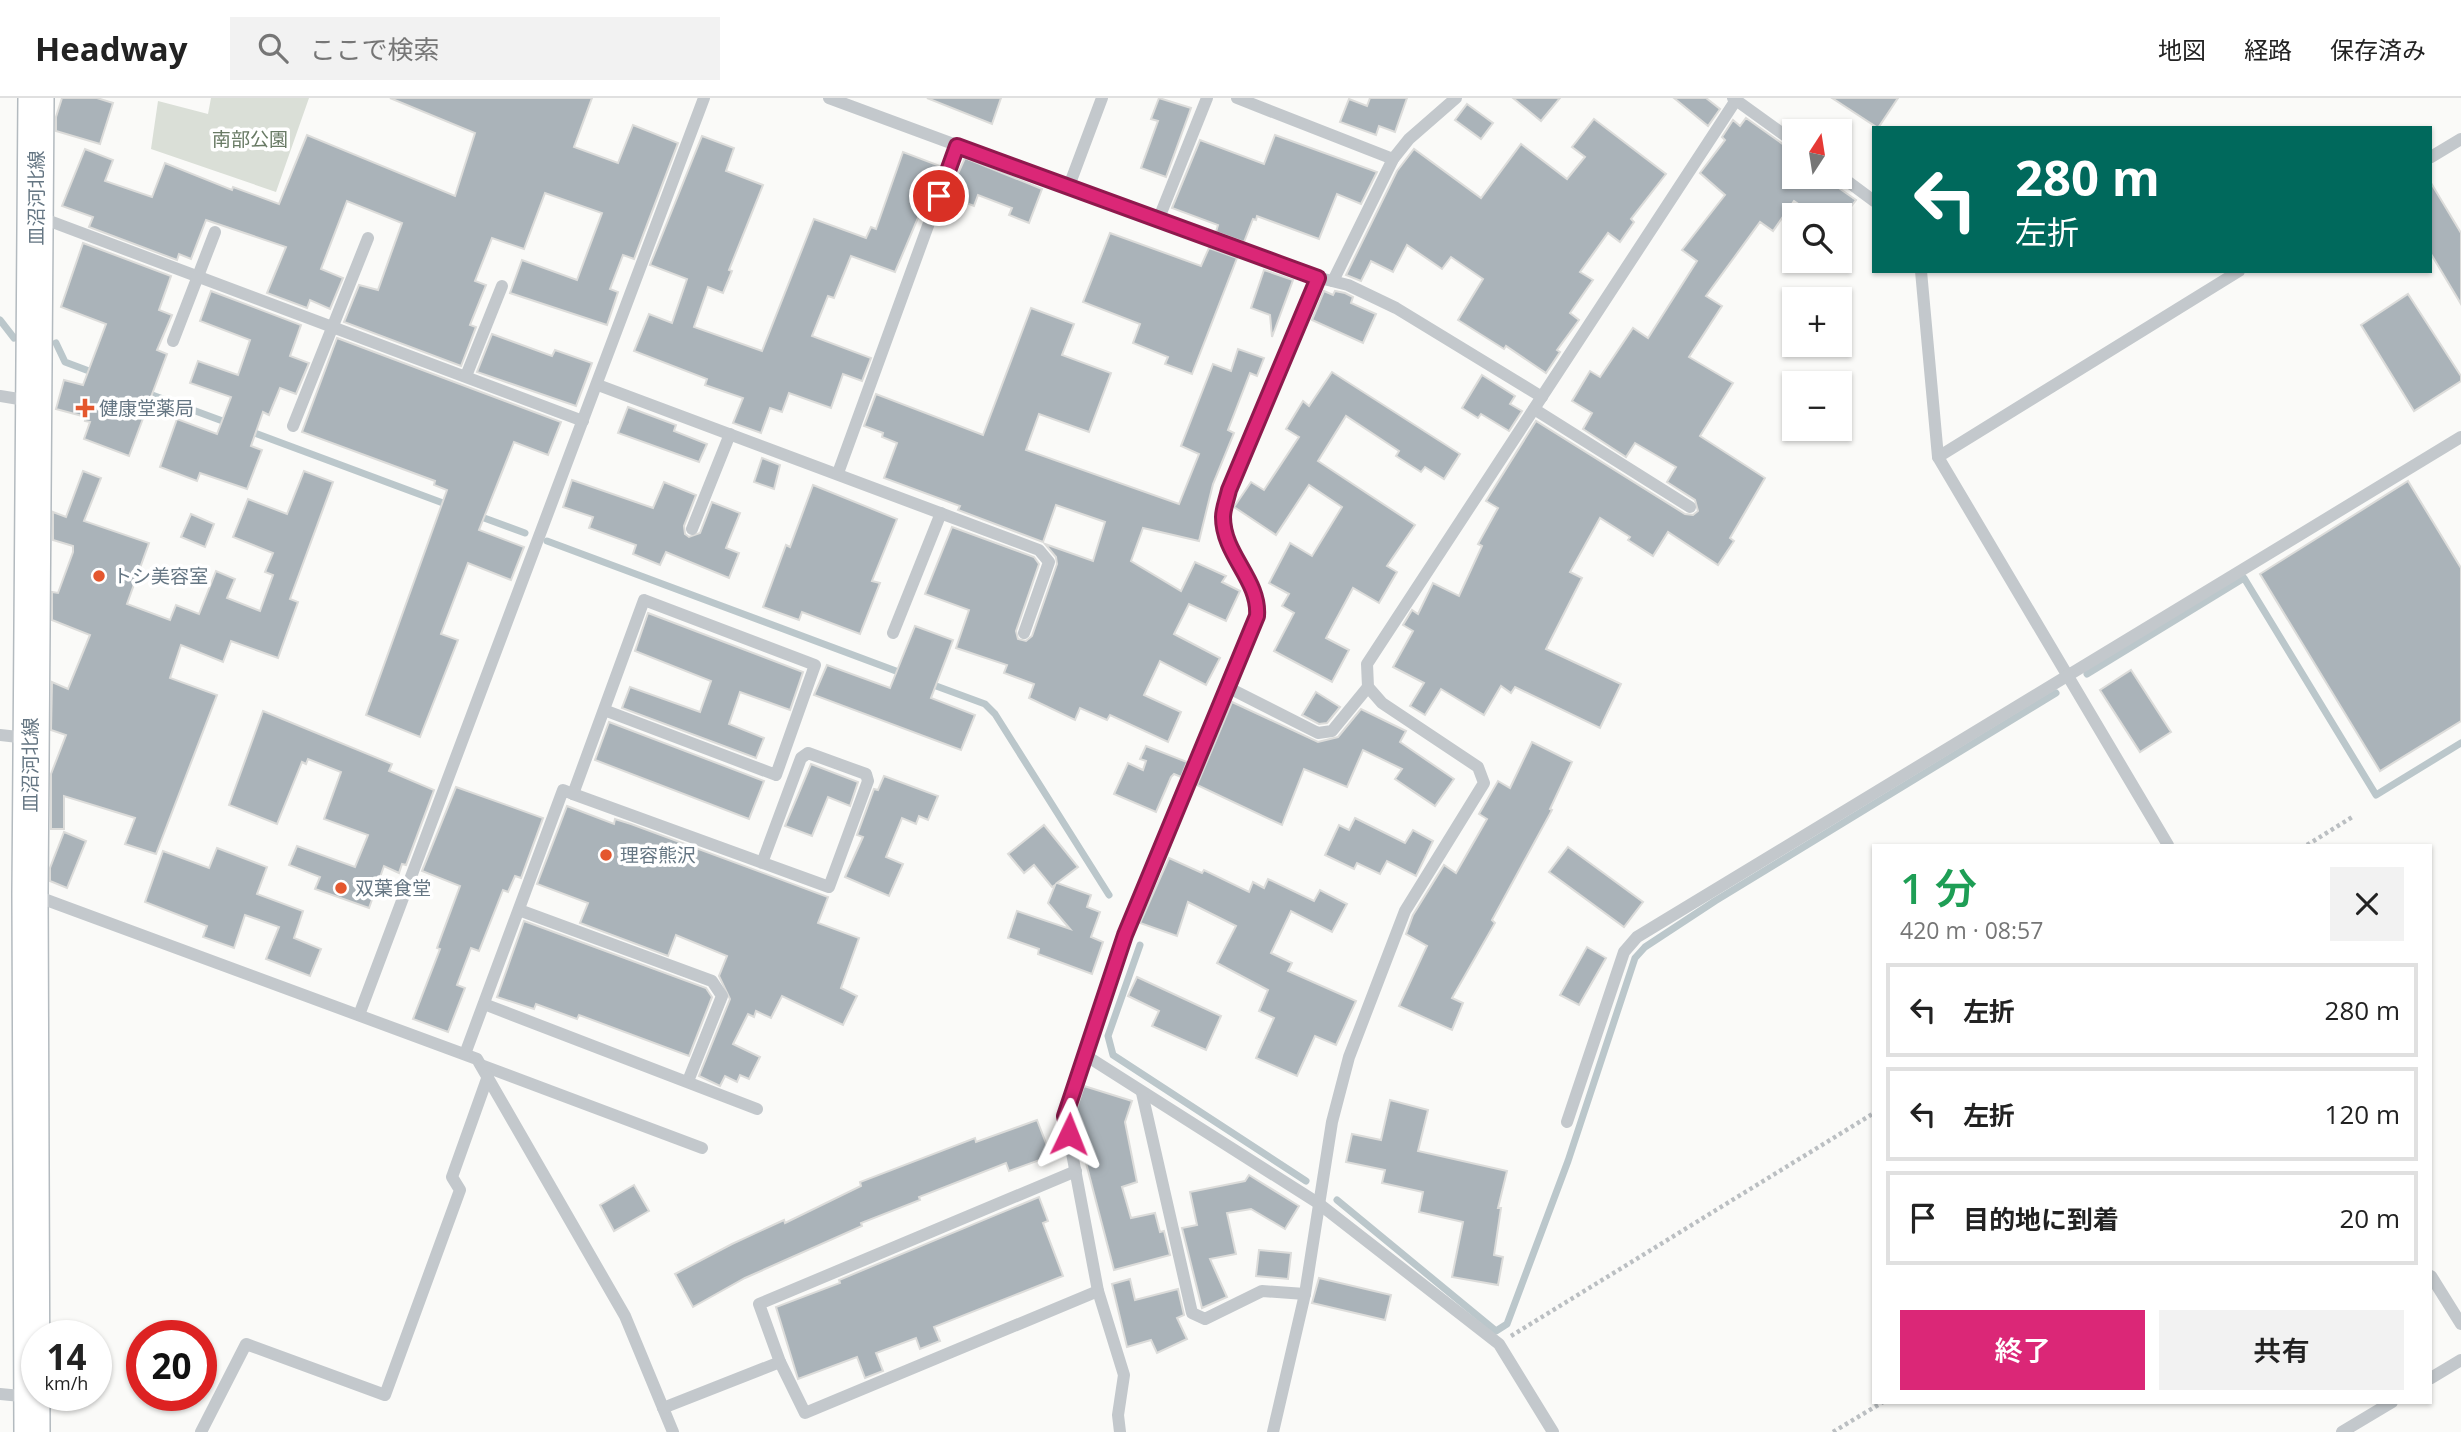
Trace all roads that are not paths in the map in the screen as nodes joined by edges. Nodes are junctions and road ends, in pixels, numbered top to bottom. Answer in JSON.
{"nodes":[{"id":1,"x":36,"y":98,"type":"edge"},
{"id":2,"x":704,"y":98,"type":"edge"},
{"id":3,"x":829,"y":98,"type":"edge"},
{"id":4,"x":1102,"y":98,"type":"edge"},
{"id":5,"x":1207,"y":98,"type":"edge"},
{"id":6,"x":1237,"y":98,"type":"edge"},
{"id":7,"x":1456,"y":98,"type":"edge"},
{"id":8,"x":1734,"y":99,"type":"edge"},
{"id":9,"x":1782,"y":133,"type":"edge"},
{"id":10,"x":2461,"y":139,"type":"edge"},
{"id":11,"x":957,"y":146,"type":"junction"},
{"id":12,"x":2432,"y":156,"type":"edge"},
{"id":13,"x":1393,"y":159,"type":"junction"},
{"id":14,"x":1852,"y":185,"type":"edge"},
{"id":15,"x":1069,"y":186,"type":"junction"},
{"id":16,"x":1872,"y":200,"type":"edge"},
{"id":17,"x":36,"y":215,"type":"junction"},
{"id":18,"x":1159,"y":218,"type":"junction"},
{"id":19,"x":215,"y":232,"type":"dead end"},
{"id":20,"x":368,"y":238,"type":"dead end"},
{"id":21,"x":1921,"y":273,"type":"edge"},
{"id":22,"x":2236,"y":273,"type":"edge"},
{"id":23,"x":198,"y":276,"type":"junction"},
{"id":24,"x":1318,"y":278,"type":"junction"},
{"id":25,"x":1333,"y":281,"type":"junction"},
{"id":26,"x":502,"y":286,"type":"dead end"},
{"id":27,"x":332,"y":326,"type":"junction"},
{"id":28,"x":173,"y":341,"type":"dead end"},
{"id":29,"x":466,"y":376,"type":"junction"},
{"id":30,"x":598,"y":385,"type":"junction"},
{"id":31,"x":0,"y":396,"type":"edge"},
{"id":32,"x":1542,"y":397,"type":"junction"},
{"id":33,"x":34,"y":401,"type":"junction"},
{"id":34,"x":1534,"y":409,"type":"junction"},
{"id":35,"x":583,"y":421,"type":"junction"},
{"id":36,"x":293,"y":426,"type":"dead end"},
{"id":37,"x":730,"y":434,"type":"junction"},
{"id":38,"x":2461,"y":437,"type":"edge"},
{"id":39,"x":1938,"y":457,"type":"junction"},
{"id":40,"x":838,"y":473,"type":"junction"},
{"id":41,"x":1690,"y":507,"type":"dead end"},
{"id":42,"x":941,"y":513,"type":"junction"},
{"id":43,"x":692,"y":529,"type":"dead end"},
{"id":44,"x":893,"y":633,"type":"dead end"},
{"id":45,"x":1024,"y":633,"type":"dead end"},
{"id":46,"x":2066,"y":675,"type":"junction"},
{"id":47,"x":1227,"y":687,"type":"junction"},
{"id":48,"x":1368,"y":687,"type":"junction"},
{"id":49,"x":604,"y":710,"type":"junction"},
{"id":50,"x":15,"y":737,"type":"edge"},
{"id":51,"x":784,"y":752,"type":"junction"},
{"id":52,"x":800,"y":758,"type":"junction"},
{"id":53,"x":573,"y":794,"type":"junction"},
{"id":54,"x":2167,"y":844,"type":"edge"},
{"id":55,"x":762,"y":863,"type":"junction"},
{"id":56,"x":30,"y":894,"type":"junction"},
{"id":57,"x":519,"y":910,"type":"junction"},
{"id":58,"x":484,"y":1003,"type":"junction"},
{"id":59,"x":359,"y":1015,"type":"junction"},
{"id":60,"x":466,"y":1054,"type":"junction"},
{"id":61,"x":1085,"y":1055,"type":"junction"},
{"id":62,"x":484,"y":1071,"type":"junction"},
{"id":63,"x":688,"y":1082,"type":"junction"},
{"id":64,"x":1142,"y":1093,"type":"junction"},
{"id":65,"x":757,"y":1109,"type":"dead end"},
{"id":66,"x":1567,"y":1122,"type":"dead end"},
{"id":67,"x":702,"y":1148,"type":"dead end"},
{"id":68,"x":1076,"y":1171,"type":"junction"},
{"id":69,"x":1318,"y":1203,"type":"junction"},
{"id":70,"x":2432,"y":1278,"type":"edge"},
{"id":71,"x":1098,"y":1291,"type":"junction"},
{"id":72,"x":1305,"y":1294,"type":"junction"},
{"id":73,"x":2461,"y":1324,"type":"edge"},
{"id":74,"x":2461,"y":1360,"type":"edge"},
{"id":75,"x":780,"y":1362,"type":"junction"},
{"id":76,"x":2432,"y":1377,"type":"edge"},
{"id":77,"x":16,"y":1396,"type":"edge"},
{"id":78,"x":2389,"y":1404,"type":"edge"},
{"id":79,"x":663,"y":1408,"type":"junction"},
{"id":80,"x":32,"y":1432,"type":"edge"},
{"id":81,"x":201,"y":1432,"type":"edge"},
{"id":82,"x":673,"y":1432,"type":"edge"},
{"id":83,"x":1120,"y":1432,"type":"edge"},
{"id":84,"x":1273,"y":1432,"type":"edge"},
{"id":85,"x":1553,"y":1432,"type":"edge"},
{"id":86,"x":2342,"y":1432,"type":"edge"}],
"edges":[{"from":1,"to":17,"type":"main road","name":"皿沼河北線"},
{"from":2,"to":30,"type":"lane"},
{"from":3,"to":11,"type":"lane"},
{"from":4,"to":15,"type":"lane"},
{"from":5,"to":18,"type":"lane"},
{"from":6,"to":13,"type":"lane"},
{"from":7,"to":13,"type":"lane"},
{"from":8,"to":9,"type":"lane"},
{"from":8,"to":32,"type":"lane"},
{"from":10,"to":12,"type":"lane"},
{"from":11,"to":15,"type":"lane"},
{"from":11,"to":40,"type":"lane"},
{"from":13,"to":25,"type":"lane"},
{"from":14,"to":16,"type":"lane"},
{"from":15,"to":18,"type":"lane"},
{"from":17,"to":23,"type":"lane"},
{"from":17,"to":33,"type":"main road","name":"皿沼河北線"},
{"from":18,"to":24,"type":"lane"},
{"from":19,"to":23,"type":"lane"},
{"from":20,"to":27,"type":"lane"},
{"from":21,"to":39,"type":"lane"},
{"from":22,"to":39,"type":"lane"},
{"from":23,"to":27,"type":"lane"},
{"from":23,"to":28,"type":"lane"},
{"from":24,"to":25,"type":"lane"},
{"from":24,"to":47,"type":"lane"},
{"from":25,"to":32,"type":"lane"},
{"from":26,"to":29,"type":"lane"},
{"from":27,"to":29,"type":"lane"},
{"from":27,"to":36,"type":"lane"},
{"from":29,"to":35,"type":"lane"},
{"from":30,"to":35,"type":"lane"},
{"from":30,"to":37,"type":"lane"},
{"from":31,"to":33,"type":"lane"},
{"from":32,"to":34,"type":"lane"},
{"from":33,"to":50,"type":"main road","name":"皿沼河北線"},
{"from":34,"to":41,"type":"lane"},
{"from":34,"to":48,"type":"lane"},
{"from":35,"to":59,"type":"lane"},
{"from":37,"to":40,"type":"lane"},
{"from":37,"to":43,"type":"lane"},
{"from":38,"to":46,"type":"lane"},
{"from":39,"to":46,"type":"lane"},
{"from":40,"to":42,"type":"lane"},
{"from":42,"to":44,"type":"lane"},
{"from":42,"to":45,"type":"lane"},
{"from":46,"to":54,"type":"lane"},
{"from":46,"to":66,"type":"lane"},
{"from":47,"to":48,"type":"lane"},
{"from":47,"to":61,"type":"lane"},
{"from":48,"to":69,"type":"lane"},
{"from":49,"to":51,"type":"lane"},
{"from":49,"to":51,"type":"lane"},
{"from":49,"to":53,"type":"lane"},
{"from":50,"to":56,"type":"main road","name":"皿沼河北線"},
{"from":51,"to":52,"type":"lane"},
{"from":52,"to":55,"type":"lane"},
{"from":52,"to":55,"type":"lane"},
{"from":53,"to":55,"type":"lane"},
{"from":53,"to":57,"type":"lane"},
{"from":56,"to":59,"type":"lane"},
{"from":56,"to":77,"type":"main road","name":"皿沼河北線"},
{"from":57,"to":58,"type":"lane"},
{"from":57,"to":63,"type":"lane"},
{"from":58,"to":60,"type":"lane"},
{"from":58,"to":63,"type":"lane"},
{"from":59,"to":60,"type":"lane"},
{"from":60,"to":62,"type":"lane"},
{"from":61,"to":64,"type":"lane"},
{"from":61,"to":68,"type":"lane"},
{"from":62,"to":67,"type":"lane"},
{"from":62,"to":79,"type":"lane"},
{"from":62,"to":81,"type":"lane"},
{"from":63,"to":65,"type":"lane"},
{"from":64,"to":69,"type":"lane"},
{"from":64,"to":72,"type":"lane"},
{"from":68,"to":71,"type":"lane"},
{"from":68,"to":75,"type":"lane"},
{"from":69,"to":72,"type":"lane"},
{"from":69,"to":85,"type":"lane"},
{"from":70,"to":73,"type":"lane"},
{"from":71,"to":75,"type":"lane"},
{"from":71,"to":83,"type":"lane"},
{"from":72,"to":84,"type":"lane"},
{"from":74,"to":76,"type":"lane"},
{"from":75,"to":79,"type":"lane"},
{"from":77,"to":80,"type":"main road","name":"皿沼河北線"},
{"from":78,"to":86,"type":"lane"},
{"from":79,"to":82,"type":"lane"}]}
